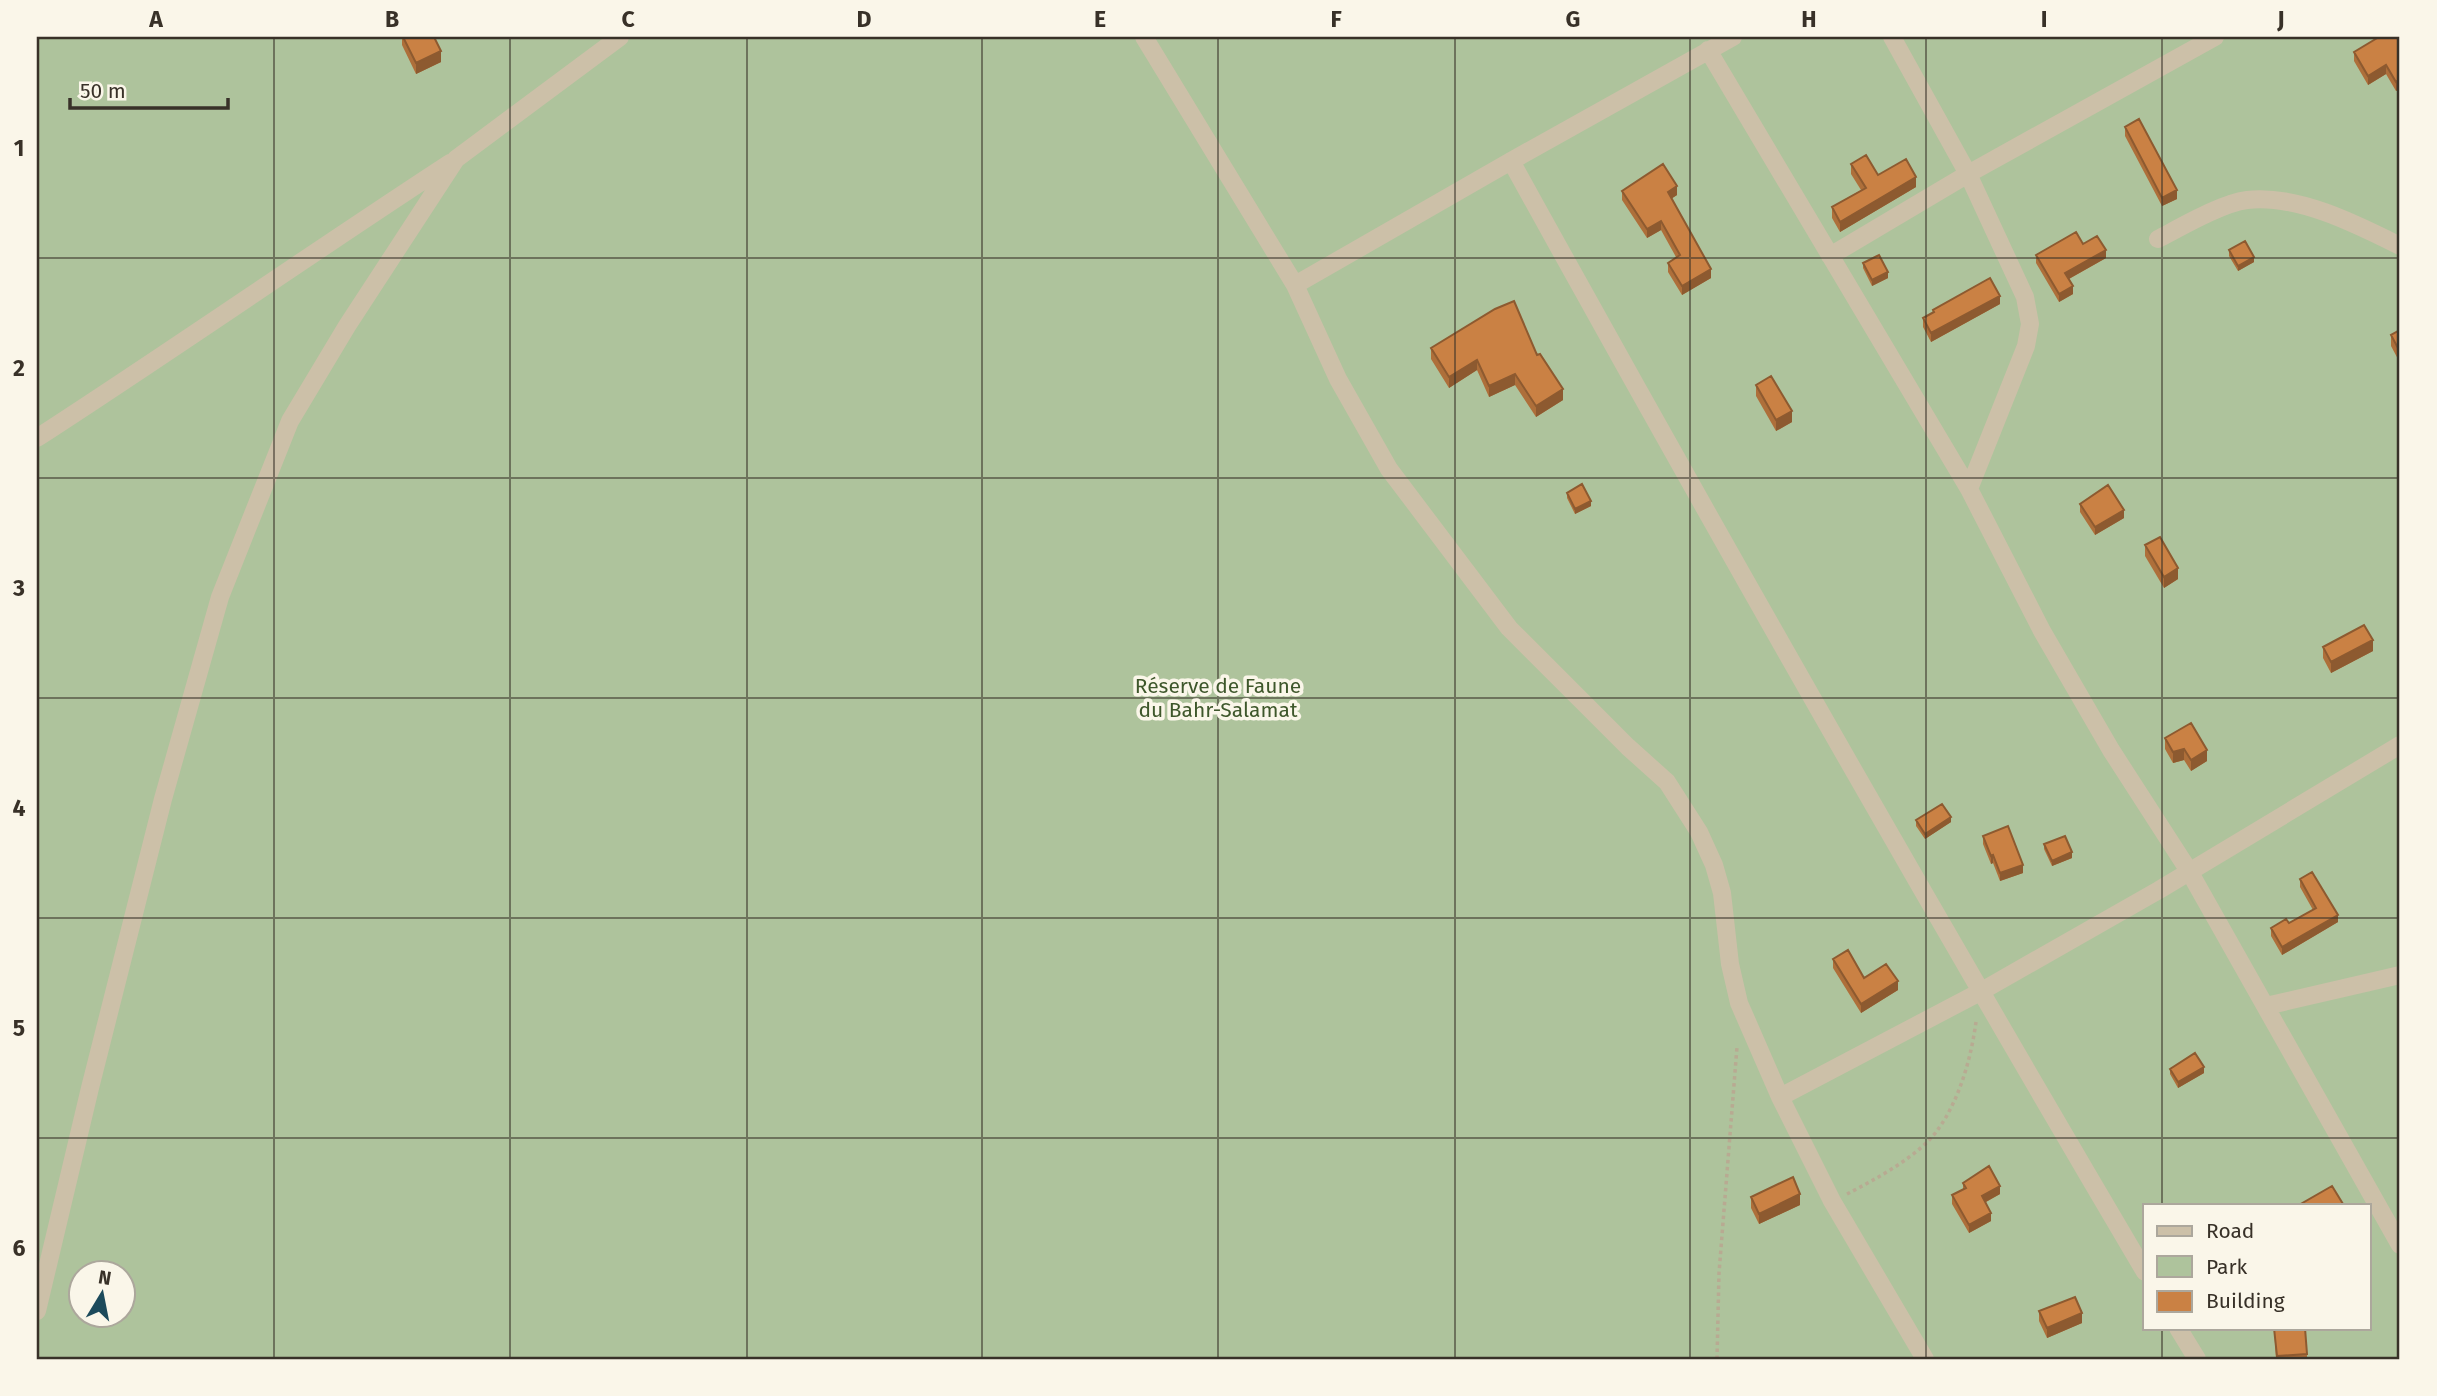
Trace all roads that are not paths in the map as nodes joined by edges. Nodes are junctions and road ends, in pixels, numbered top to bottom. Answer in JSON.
{"nodes":[{"id":1,"x":620,"y":37,"type":"edge"},
{"id":2,"x":1144,"y":37,"type":"edge"},
{"id":3,"x":1733,"y":37,"type":"edge"},
{"id":4,"x":1892,"y":37,"type":"edge"},
{"id":5,"x":2177,"y":37,"type":"edge"},
{"id":6,"x":2215,"y":37,"type":"edge"},
{"id":7,"x":1708,"y":50,"type":"junction"},
{"id":8,"x":2186,"y":53,"type":"junction"},
{"id":9,"x":456,"y":159,"type":"junction"},
{"id":10,"x":1511,"y":161,"type":"junction"},
{"id":11,"x":1968,"y":174,"type":"junction"},
{"id":12,"x":2158,"y":239,"type":"dead end"},
{"id":13,"x":2400,"y":246,"type":"edge"},
{"id":14,"x":1830,"y":256,"type":"junction"},
{"id":15,"x":1295,"y":285,"type":"junction"},
{"id":16,"x":37,"y":438,"type":"edge"},
{"id":17,"x":1969,"y":489,"type":"junction"},
{"id":18,"x":2400,"y":745,"type":"edge"},
{"id":19,"x":2189,"y":871,"type":"junction"},
{"id":20,"x":2400,"y":975,"type":"edge"},
{"id":21,"x":1980,"y":992,"type":"junction"},
{"id":22,"x":2266,"y":1006,"type":"junction"},
{"id":23,"x":1780,"y":1097,"type":"junction"},
{"id":24,"x":2400,"y":1245,"type":"edge"},
{"id":25,"x":2143,"y":1269,"type":"edge"},
{"id":26,"x":37,"y":1311,"type":"edge"},
{"id":27,"x":2179,"y":1330,"type":"edge"},
{"id":28,"x":1925,"y":1359,"type":"edge"},
{"id":29,"x":2197,"y":1359,"type":"edge"}],
"edges":[{"from":1,"to":9,"type":"street"},
{"from":2,"to":15,"type":"street"},
{"from":3,"to":7,"type":"street"},
{"from":4,"to":11,"type":"street"},
{"from":5,"to":8,"type":"street"},
{"from":6,"to":8,"type":"street"},
{"from":7,"to":10,"type":"street"},
{"from":7,"to":14,"type":"street"},
{"from":8,"to":11,"type":"street"},
{"from":9,"to":16,"type":"street"},
{"from":9,"to":26,"type":"street"},
{"from":10,"to":15,"type":"street"},
{"from":10,"to":21,"type":"street"},
{"from":11,"to":14,"type":"street"},
{"from":11,"to":17,"type":"street"},
{"from":12,"to":13,"type":"street"},
{"from":14,"to":17,"type":"street"},
{"from":15,"to":23,"type":"street"},
{"from":17,"to":19,"type":"street"},
{"from":18,"to":19,"type":"street"},
{"from":19,"to":21,"type":"street"},
{"from":19,"to":22,"type":"street"},
{"from":20,"to":22,"type":"street"},
{"from":21,"to":23,"type":"street"},
{"from":21,"to":25,"type":"street"},
{"from":22,"to":24,"type":"street"},
{"from":23,"to":28,"type":"street"},
{"from":27,"to":29,"type":"street"}]}
